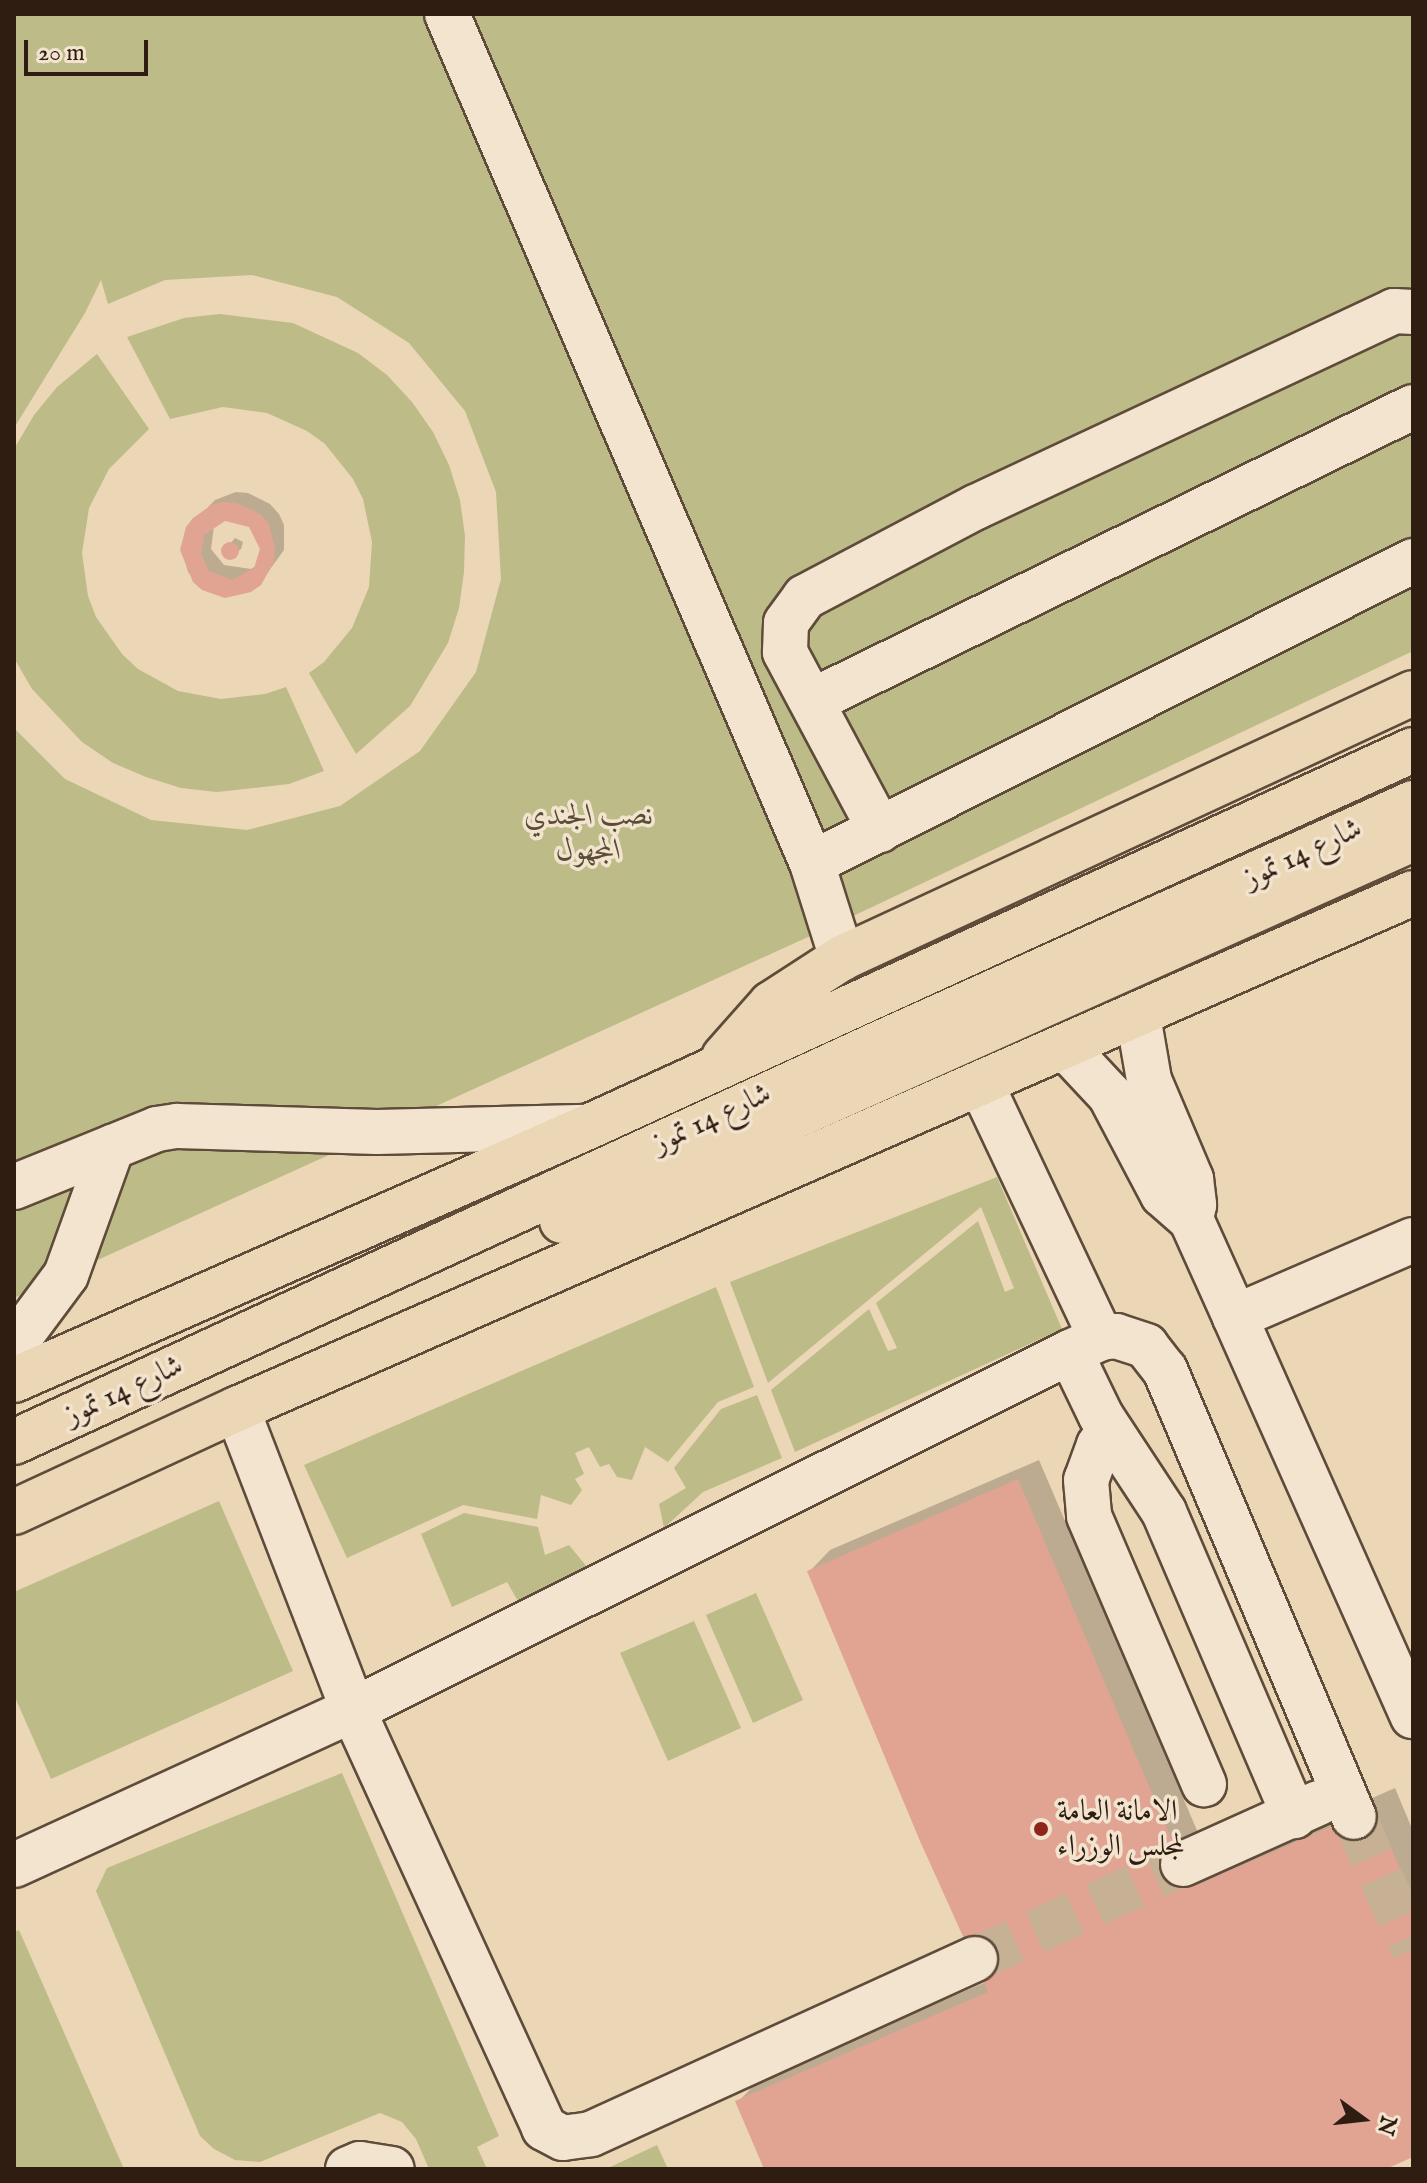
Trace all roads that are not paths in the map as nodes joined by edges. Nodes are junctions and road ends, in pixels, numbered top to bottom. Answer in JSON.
{"nodes":[{"id":1,"x":447,"y":14,"type":"edge"},
{"id":2,"x":1413,"y":312,"type":"edge"},
{"id":3,"x":1413,"y":407,"type":"edge"},
{"id":4,"x":1413,"y":561,"type":"edge"},
{"id":5,"x":1413,"y":693,"type":"edge"},
{"id":6,"x":812,"y":701,"type":"junction"},
{"id":7,"x":1413,"y":750,"type":"edge"},
{"id":8,"x":1413,"y":803,"type":"edge"},
{"id":9,"x":880,"y":830,"type":"junction"},
{"id":10,"x":1413,"y":839,"type":"edge"},
{"id":11,"x":812,"y":863,"type":"junction"},
{"id":12,"x":1413,"y":893,"type":"edge"},
{"id":13,"x":842,"y":958,"type":"junction"},
{"id":14,"x":1138,"y":1016,"type":"junction"},
{"id":15,"x":1066,"y":1048,"type":"junction"},
{"id":16,"x":715,"y":1069,"type":"junction"},
{"id":17,"x":981,"y":1084,"type":"junction"},
{"id":18,"x":588,"y":1127,"type":"junction"},
{"id":19,"x":112,"y":1147,"type":"junction"},
{"id":20,"x":14,"y":1187,"type":"edge"},
{"id":21,"x":1191,"y":1219,"type":"junction"},
{"id":22,"x":466,"y":1232,"type":"junction"},
{"id":23,"x":1413,"y":1240,"type":"edge"},
{"id":24,"x":1235,"y":1317,"type":"junction"},
{"id":25,"x":14,"y":1345,"type":"edge"},
{"id":26,"x":1086,"y":1345,"type":"junction"},
{"id":27,"x":14,"y":1380,"type":"edge"},
{"id":28,"x":237,"y":1409,"type":"junction"},
{"id":29,"x":1110,"y":1431,"type":"junction"},
{"id":30,"x":14,"y":1442,"type":"edge"},
{"id":31,"x":14,"y":1512,"type":"edge"},
{"id":32,"x":353,"y":1710,"type":"junction"},
{"id":33,"x":1413,"y":1716,"type":"edge"},
{"id":34,"x":1204,"y":1784,"type":"dead end"},
{"id":35,"x":1294,"y":1816,"type":"junction"},
{"id":36,"x":1183,"y":1864,"type":"tunnel mouth"},
{"id":37,"x":14,"y":1865,"type":"edge"},
{"id":38,"x":975,"y":1959,"type":"tunnel mouth"},
{"id":39,"x":348,"y":2169,"type":"edge"},
{"id":40,"x":392,"y":2169,"type":"edge"}],
"edges":[{"from":1,"to":11,"type":"lane"},
{"from":2,"to":6,"type":"lane"},
{"from":3,"to":6,"type":"lane"},
{"from":4,"to":9,"type":"lane"},
{"from":5,"to":13,"type":"main road"},
{"from":6,"to":9,"type":"lane"},
{"from":7,"to":16,"type":"main road","name":"شارع 14 تموز"},
{"from":8,"to":22,"type":"main road","name":"شارع 14 تموز"},
{"from":9,"to":11,"type":"lane"},
{"from":10,"to":22,"type":"main road"},
{"from":11,"to":13,"type":"lane"},
{"from":12,"to":14,"type":"main road"},
{"from":13,"to":16,"type":"main road"},
{"from":14,"to":15,"type":"main road"},
{"from":14,"to":21,"type":"lane"},
{"from":15,"to":17,"type":"main road"},
{"from":15,"to":21,"type":"lane"},
{"from":16,"to":18,"type":"main road","name":"شارع 14 تموز"},
{"from":17,"to":26,"type":"lane"},
{"from":17,"to":28,"type":"main road"},
{"from":18,"to":19,"type":"lane"},
{"from":18,"to":27,"type":"main road","name":"شارع 14 تموز"},
{"from":19,"to":20,"type":"lane"},
{"from":19,"to":25,"type":"lane"},
{"from":21,"to":24,"type":"lane"},
{"from":22,"to":30,"type":"main road","name":"شارع 14 تموز"},
{"from":23,"to":24,"type":"lane"},
{"from":24,"to":33,"type":"lane"},
{"from":26,"to":29,"type":"lane"},
{"from":26,"to":32,"type":"lane"},
{"from":26,"to":35,"type":"lane"},
{"from":28,"to":31,"type":"main road"},
{"from":28,"to":32,"type":"lane"},
{"from":29,"to":34,"type":"lane"},
{"from":29,"to":35,"type":"lane"},
{"from":32,"to":37,"type":"lane"},
{"from":32,"to":38,"type":"lane"},
{"from":35,"to":36,"type":"lane"},
{"from":39,"to":40,"type":"lane"}]}
